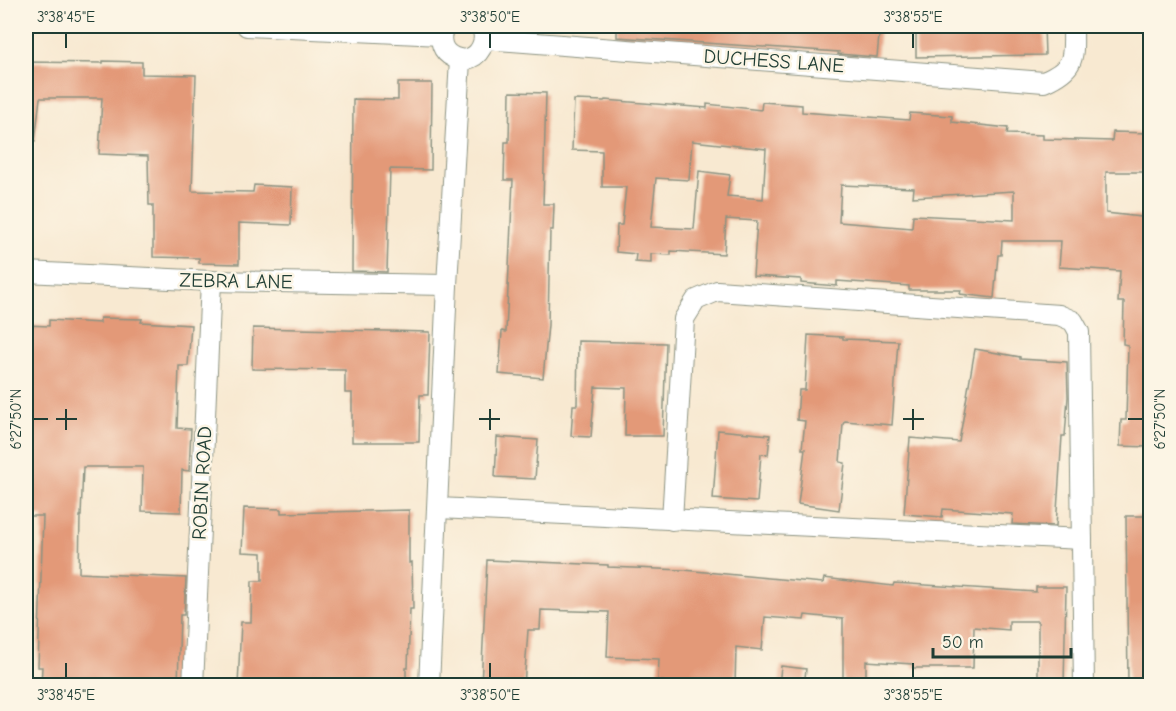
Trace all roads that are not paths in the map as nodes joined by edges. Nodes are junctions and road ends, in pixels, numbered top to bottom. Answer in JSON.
{"nodes":[{"id":1,"x":247,"y":26,"type":"edge"},
{"id":2,"x":1073,"y":26,"type":"edge"},
{"id":3,"x":443,"y":30,"type":"edge"},
{"id":4,"x":482,"y":32,"type":"edge"},
{"id":5,"x":460,"y":60,"type":"junction"},
{"id":6,"x":26,"y":272,"type":"edge"},
{"id":7,"x":211,"y":281,"type":"junction"},
{"id":8,"x":447,"y":285,"type":"junction"},
{"id":9,"x":438,"y":508,"type":"junction"},
{"id":10,"x":672,"y":520,"type":"junction"},
{"id":11,"x":1082,"y":539,"type":"junction"},
{"id":12,"x":193,"y":686,"type":"edge"},
{"id":13,"x":429,"y":686,"type":"edge"},
{"id":14,"x":1084,"y":686,"type":"edge"}],
"edges":[{"from":1,"to":3,"type":"street"},
{"from":2,"to":4,"type":"street","name":"DUCHESS LANE"},
{"from":3,"to":5,"type":"street"},
{"from":4,"to":5,"type":"street"},
{"from":5,"to":8,"type":"street"},
{"from":6,"to":7,"type":"street","name":"ZEBRA LANE"},
{"from":7,"to":8,"type":"street","name":"ZEBRA LANE"},
{"from":7,"to":12,"type":"street","name":"ROBIN ROAD"},
{"from":8,"to":9,"type":"street"},
{"from":9,"to":10,"type":"street"},
{"from":9,"to":13,"type":"street"},
{"from":10,"to":11,"type":"street"},
{"from":10,"to":11,"type":"street"},
{"from":11,"to":14,"type":"street"}]}
